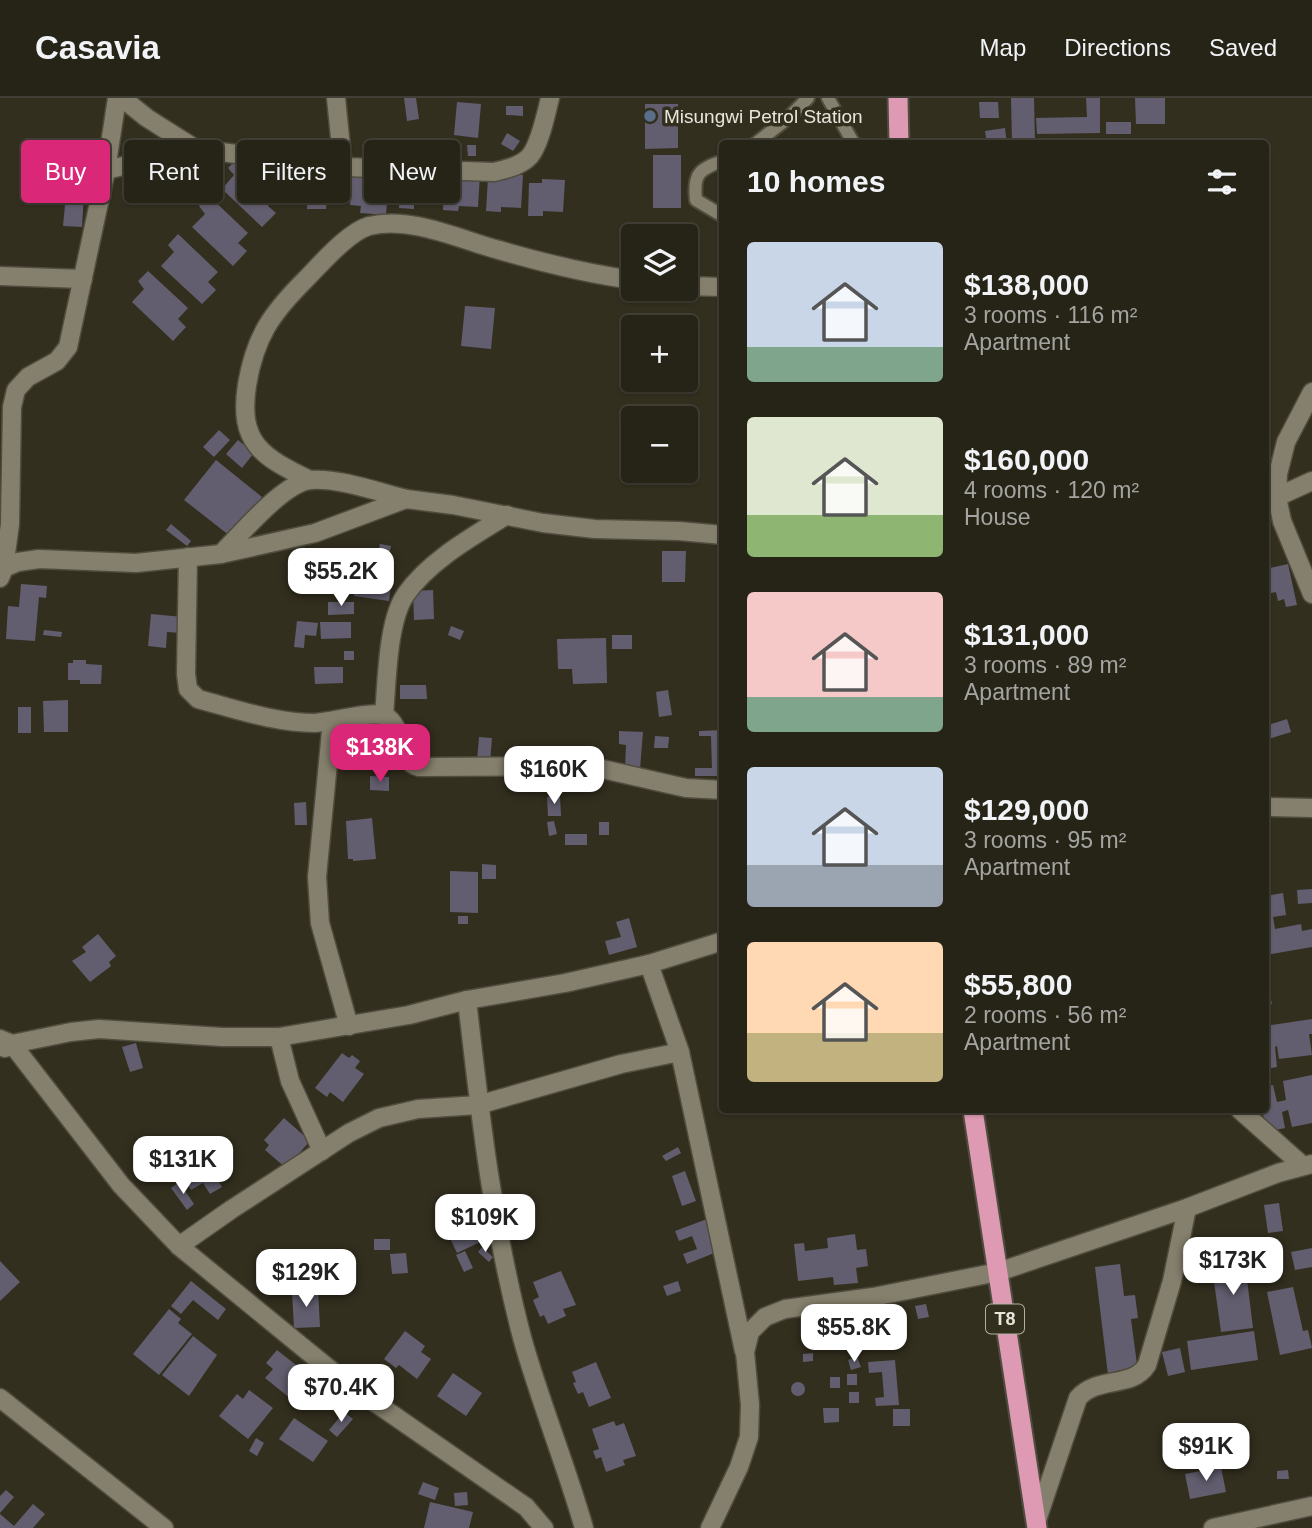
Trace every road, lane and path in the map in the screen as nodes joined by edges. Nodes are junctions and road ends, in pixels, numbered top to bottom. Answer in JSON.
{"nodes":[{"id":1,"x":120,"y":98,"type":"edge"},
{"id":2,"x":336,"y":98,"type":"edge"},
{"id":3,"x":550,"y":98,"type":"edge"},
{"id":4,"x":808,"y":98,"type":"edge"},
{"id":5,"x":828,"y":98,"type":"edge"},
{"id":6,"x":898,"y":98,"type":"edge"},
{"id":7,"x":182,"y":140,"type":"edge"},
{"id":8,"x":340,"y":140,"type":"edge"},
{"id":9,"x":760,"y":140,"type":"edge"},
{"id":10,"x":852,"y":140,"type":"edge"},
{"id":11,"x":899,"y":140,"type":"edge"},
{"id":12,"x":110,"y":149,"type":"edge"},
{"id":13,"x":719,"y":162,"type":"edge"},
{"id":14,"x":350,"y":167,"type":"edge"},
{"id":15,"x":99,"y":203,"type":"edge"},
{"id":16,"x":719,"y":214,"type":"edge"},
{"id":17,"x":0,"y":276,"type":"edge"},
{"id":18,"x":83,"y":278,"type":"junction"},
{"id":19,"x":621,"y":278,"type":"edge"},
{"id":20,"x":698,"y":286,"type":"edge"},
{"id":21,"x":719,"y":287,"type":"edge"},
{"id":22,"x":1312,"y":392,"type":"edge"},
{"id":23,"x":310,"y":480,"type":"junction"},
{"id":24,"x":1312,"y":481,"type":"edge"},
{"id":25,"x":1277,"y":497,"type":"junction"},
{"id":26,"x":406,"y":499,"type":"junction"},
{"id":27,"x":507,"y":515,"type":"junction"},
{"id":28,"x":719,"y":535,"type":"edge"},
{"id":29,"x":221,"y":554,"type":"junction"},
{"id":30,"x":188,"y":557,"type":"junction"},
{"id":31,"x":1,"y":572,"type":"edge"},
{"id":32,"x":1312,"y":594,"type":"edge"},
{"id":33,"x":384,"y":715,"type":"junction"},
{"id":34,"x":332,"y":721,"type":"junction"},
{"id":35,"x":719,"y":790,"type":"edge"},
{"id":36,"x":1269,"y":807,"type":"edge"},
{"id":37,"x":1312,"y":808,"type":"edge"},
{"id":38,"x":719,"y":942,"type":"edge"},
{"id":39,"x":649,"y":964,"type":"junction"},
{"id":40,"x":467,"y":1000,"type":"junction"},
{"id":41,"x":349,"y":1026,"type":"junction"},
{"id":42,"x":279,"y":1037,"type":"junction"},
{"id":43,"x":4,"y":1045,"type":"edge"},
{"id":44,"x":680,"y":1052,"type":"junction"},
{"id":45,"x":478,"y":1105,"type":"junction"},
{"id":46,"x":973,"y":1113,"type":"edge"},
{"id":47,"x":1244,"y":1113,"type":"edge"},
{"id":48,"x":322,"y":1151,"type":"junction"},
{"id":49,"x":1307,"y":1165,"type":"edge"},
{"id":50,"x":1187,"y":1208,"type":"junction"},
{"id":51,"x":179,"y":1246,"type":"junction"},
{"id":52,"x":998,"y":1272,"type":"junction"},
{"id":53,"x":745,"y":1352,"type":"junction"},
{"id":54,"x":0,"y":1398,"type":"edge"},
{"id":55,"x":1312,"y":1506,"type":"edge"},
{"id":56,"x":1036,"y":1526,"type":"edge"},
{"id":57,"x":710,"y":1527,"type":"edge"},
{"id":58,"x":164,"y":1528,"type":"edge"},
{"id":59,"x":544,"y":1528,"type":"edge"},
{"id":60,"x":584,"y":1528,"type":"edge"},
{"id":61,"x":1213,"y":1528,"type":"edge"}],
"edges":[{"from":1,"to":7,"type":"street"},
{"from":1,"to":12,"type":"street"},
{"from":2,"to":8,"type":"street"},
{"from":3,"to":14,"type":"street"},
{"from":4,"to":9,"type":"lane"},
{"from":5,"to":10,"type":"lane"},
{"from":6,"to":11,"type":"highway"},
{"from":13,"to":16,"type":"lane"},
{"from":15,"to":18,"type":"street"},
{"from":17,"to":18,"type":"street"},
{"from":18,"to":31,"type":"street"},
{"from":19,"to":23,"type":"street"},
{"from":20,"to":21,"type":"street"},
{"from":22,"to":25,"type":"street"},
{"from":23,"to":26,"type":"street"},
{"from":23,"to":29,"type":"street"},
{"from":24,"to":25,"type":"street"},
{"from":25,"to":32,"type":"street"},
{"from":26,"to":27,"type":"street"},
{"from":26,"to":29,"type":"street"},
{"from":27,"to":28,"type":"street"},
{"from":27,"to":33,"type":"street"},
{"from":29,"to":30,"type":"street"},
{"from":30,"to":31,"type":"street"},
{"from":30,"to":34,"type":"street"},
{"from":33,"to":34,"type":"street"},
{"from":33,"to":35,"type":"street"},
{"from":34,"to":41,"type":"street"},
{"from":36,"to":37,"type":"street"},
{"from":38,"to":39,"type":"street"},
{"from":39,"to":40,"type":"street"},
{"from":39,"to":44,"type":"street"},
{"from":40,"to":41,"type":"street"},
{"from":40,"to":45,"type":"street"},
{"from":41,"to":42,"type":"street"},
{"from":42,"to":43,"type":"street"},
{"from":42,"to":48,"type":"street"},
{"from":43,"to":51,"type":"street"},
{"from":44,"to":45,"type":"street"},
{"from":44,"to":53,"type":"street"},
{"from":45,"to":48,"type":"street"},
{"from":45,"to":60,"type":"street"},
{"from":46,"to":52,"type":"highway","number":"T8"},
{"from":47,"to":49,"type":"street"},
{"from":48,"to":51,"type":"street"},
{"from":49,"to":50,"type":"street"},
{"from":50,"to":52,"type":"street"},
{"from":50,"to":56,"type":"street"},
{"from":51,"to":59,"type":"street"},
{"from":52,"to":53,"type":"street"},
{"from":52,"to":56,"type":"highway","number":"T8"},
{"from":53,"to":57,"type":"street"},
{"from":54,"to":58,"type":"street"},
{"from":55,"to":61,"type":"street"}]}
